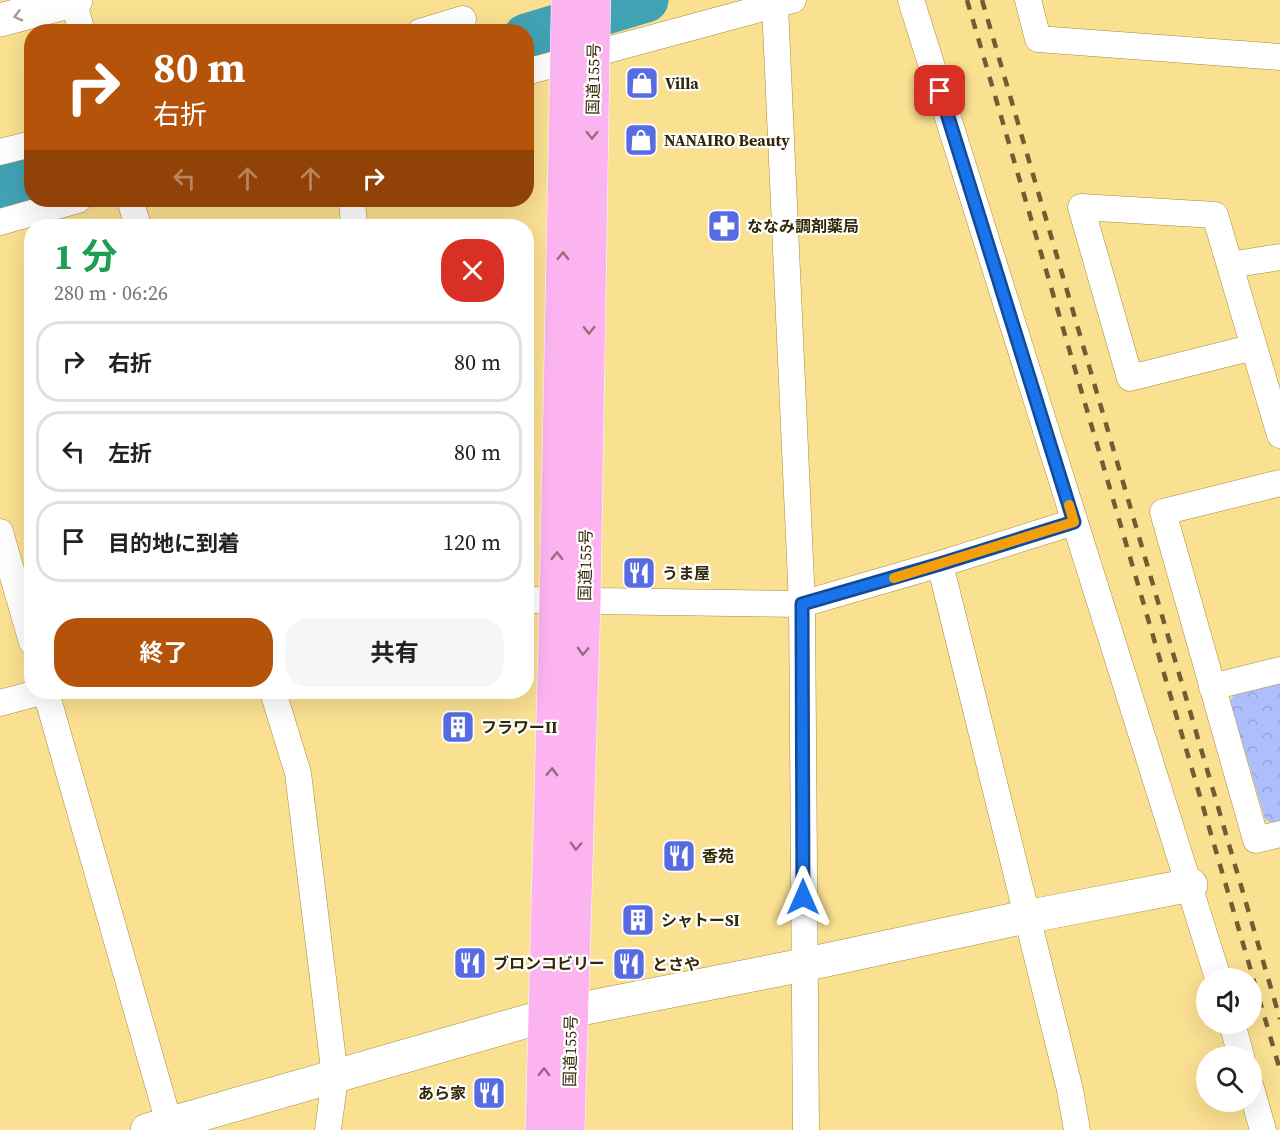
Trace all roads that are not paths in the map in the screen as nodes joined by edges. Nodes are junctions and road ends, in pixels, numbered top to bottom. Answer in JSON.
{"nodes":[{"id":1,"x":568,"y":0,"type":"edge"},
{"id":2,"x":594,"y":0,"type":"edge"},
{"id":3,"x":912,"y":0,"type":"edge"},
{"id":4,"x":1028,"y":0,"type":"edge"},
{"id":5,"x":784,"y":3,"type":"edge"},
{"id":6,"x":76,"y":8,"type":"edge"},
{"id":7,"x":463,"y":19,"type":"dead end"},
{"id":8,"x":0,"y":20,"type":"edge"},
{"id":9,"x":446,"y":24,"type":"edge"},
{"id":10,"x":1280,"y":57,"type":"edge"},
{"id":11,"x":580,"y":59,"type":"junction"},
{"id":12,"x":534,"y":70,"type":"edge"},
{"id":13,"x":24,"y":146,"type":"edge"},
{"id":14,"x":0,"y":152,"type":"edge"},
{"id":15,"x":53,"y":207,"type":"edge"},
{"id":16,"x":0,"y":222,"type":"edge"},
{"id":17,"x":1280,"y":257,"type":"edge"},
{"id":18,"x":1230,"y":266,"type":"junction"},
{"id":19,"x":1254,"y":347,"type":"junction"},
{"id":20,"x":1280,"y":435,"type":"edge"},
{"id":21,"x":1280,"y":483,"type":"edge"},
{"id":22,"x":1074,"y":522,"type":"junction"},
{"id":23,"x":0,"y":532,"type":"edge"},
{"id":24,"x":940,"y":564,"type":"junction"},
{"id":25,"x":556,"y":601,"type":"edge"},
{"id":26,"x":802,"y":604,"type":"junction"},
{"id":27,"x":24,"y":614,"type":"edge"},
{"id":28,"x":1280,"y":670,"type":"edge"},
{"id":29,"x":1212,"y":687,"type":"junction"},
{"id":30,"x":24,"y":697,"type":"edge"},
{"id":31,"x":48,"y":699,"type":"edge"},
{"id":32,"x":275,"y":699,"type":"edge"},
{"id":33,"x":0,"y":703,"type":"edge"},
{"id":34,"x":1280,"y":834,"type":"edge"},
{"id":35,"x":1191,"y":885,"type":"junction"},
{"id":36,"x":1026,"y":917,"type":"junction"},
{"id":37,"x":803,"y":965,"type":"junction"},
{"id":38,"x":1215,"y":968,"type":"edge"},
{"id":39,"x":558,"y":1014,"type":"junction"},
{"id":40,"x":335,"y":1077,"type":"junction"},
{"id":41,"x":1258,"y":1112,"type":"edge"},
{"id":42,"x":158,"y":1127,"type":"edge"},
{"id":43,"x":328,"y":1130,"type":"edge"},
{"id":44,"x":543,"y":1130,"type":"edge"},
{"id":45,"x":568,"y":1130,"type":"edge"},
{"id":46,"x":806,"y":1130,"type":"edge"},
{"id":47,"x":1077,"y":1130,"type":"edge"},
{"id":48,"x":1263,"y":1130,"type":"edge"}],
"edges":[{"from":1,"to":11,"type":"highway","name":"国道155号"},
{"from":2,"to":11,"type":"highway","name":"国道155号"},
{"from":3,"to":22,"type":"street"},
{"from":4,"to":10,"type":"street"},
{"from":5,"to":11,"type":"street"},
{"from":5,"to":26,"type":"street"},
{"from":6,"to":8,"type":"street","one_way":true},
{"from":7,"to":9,"type":"street"},
{"from":11,"to":12,"type":"street"},
{"from":11,"to":25,"type":"highway","name":"国道155号"},
{"from":13,"to":14,"type":"street"},
{"from":15,"to":16,"type":"street"},
{"from":17,"to":18,"type":"street"},
{"from":18,"to":19,"type":"street"},
{"from":18,"to":19,"type":"street"},
{"from":19,"to":20,"type":"street"},
{"from":21,"to":29,"type":"street"},
{"from":22,"to":24,"type":"street"},
{"from":22,"to":35,"type":"street"},
{"from":23,"to":27,"type":"street"},
{"from":24,"to":26,"type":"street"},
{"from":24,"to":36,"type":"street"},
{"from":25,"to":26,"type":"street"},
{"from":25,"to":39,"type":"highway","name":"国道155号"},
{"from":26,"to":37,"type":"street"},
{"from":28,"to":29,"type":"street"},
{"from":29,"to":34,"type":"street"},
{"from":30,"to":33,"type":"street"},
{"from":31,"to":42,"type":"street"},
{"from":32,"to":40,"type":"street"},
{"from":35,"to":36,"type":"street"},
{"from":35,"to":38,"type":"street"},
{"from":36,"to":37,"type":"street"},
{"from":36,"to":47,"type":"street"},
{"from":37,"to":39,"type":"street"},
{"from":37,"to":46,"type":"street"},
{"from":39,"to":40,"type":"street"},
{"from":44,"to":39,"type":"highway","name":"国道155号","one_way":true},
{"from":39,"to":45,"type":"highway","name":"国道155号"},
{"from":40,"to":42,"type":"street"},
{"from":40,"to":43,"type":"street"},
{"from":41,"to":48,"type":"street"}]}
